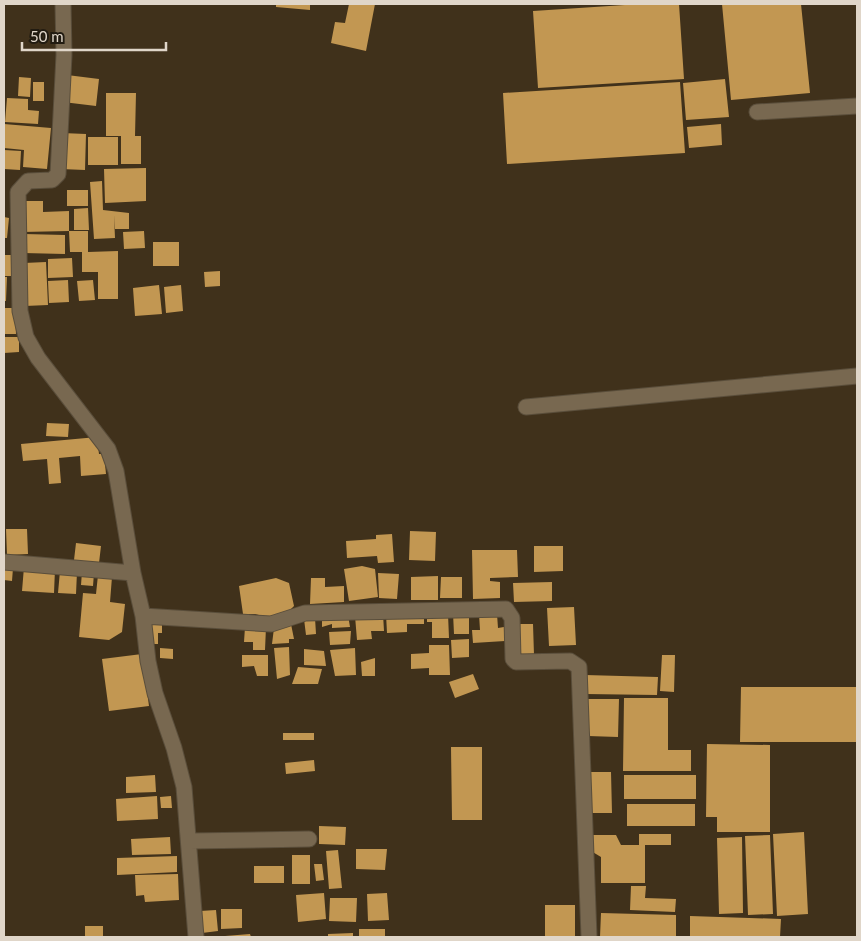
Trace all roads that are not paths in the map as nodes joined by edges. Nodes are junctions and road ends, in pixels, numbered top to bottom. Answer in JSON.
{"nodes":[{"id":1,"x":63,"y":4,"type":"edge"},
{"id":2,"x":857,"y":106,"type":"edge"},
{"id":3,"x":757,"y":112,"type":"dead end"},
{"id":4,"x":857,"y":376,"type":"edge"},
{"id":5,"x":526,"y":408,"type":"dead end"},
{"id":6,"x":4,"y":562,"type":"edge"},
{"id":7,"x":133,"y":573,"type":"junction"},
{"id":8,"x":143,"y":616,"type":"junction"},
{"id":9,"x":309,"y":839,"type":"dead end"},
{"id":10,"x":190,"y":841,"type":"junction"},
{"id":11,"x":196,"y":937,"type":"edge"},
{"id":12,"x":589,"y":937,"type":"edge"}],
"edges":[{"from":1,"to":7,"type":"street"},
{"from":2,"to":3,"type":"street"},
{"from":4,"to":5,"type":"street"},
{"from":6,"to":7,"type":"street"},
{"from":7,"to":8,"type":"street"},
{"from":8,"to":10,"type":"street"},
{"from":8,"to":12,"type":"street"},
{"from":9,"to":10,"type":"street"},
{"from":10,"to":11,"type":"street"}]}
